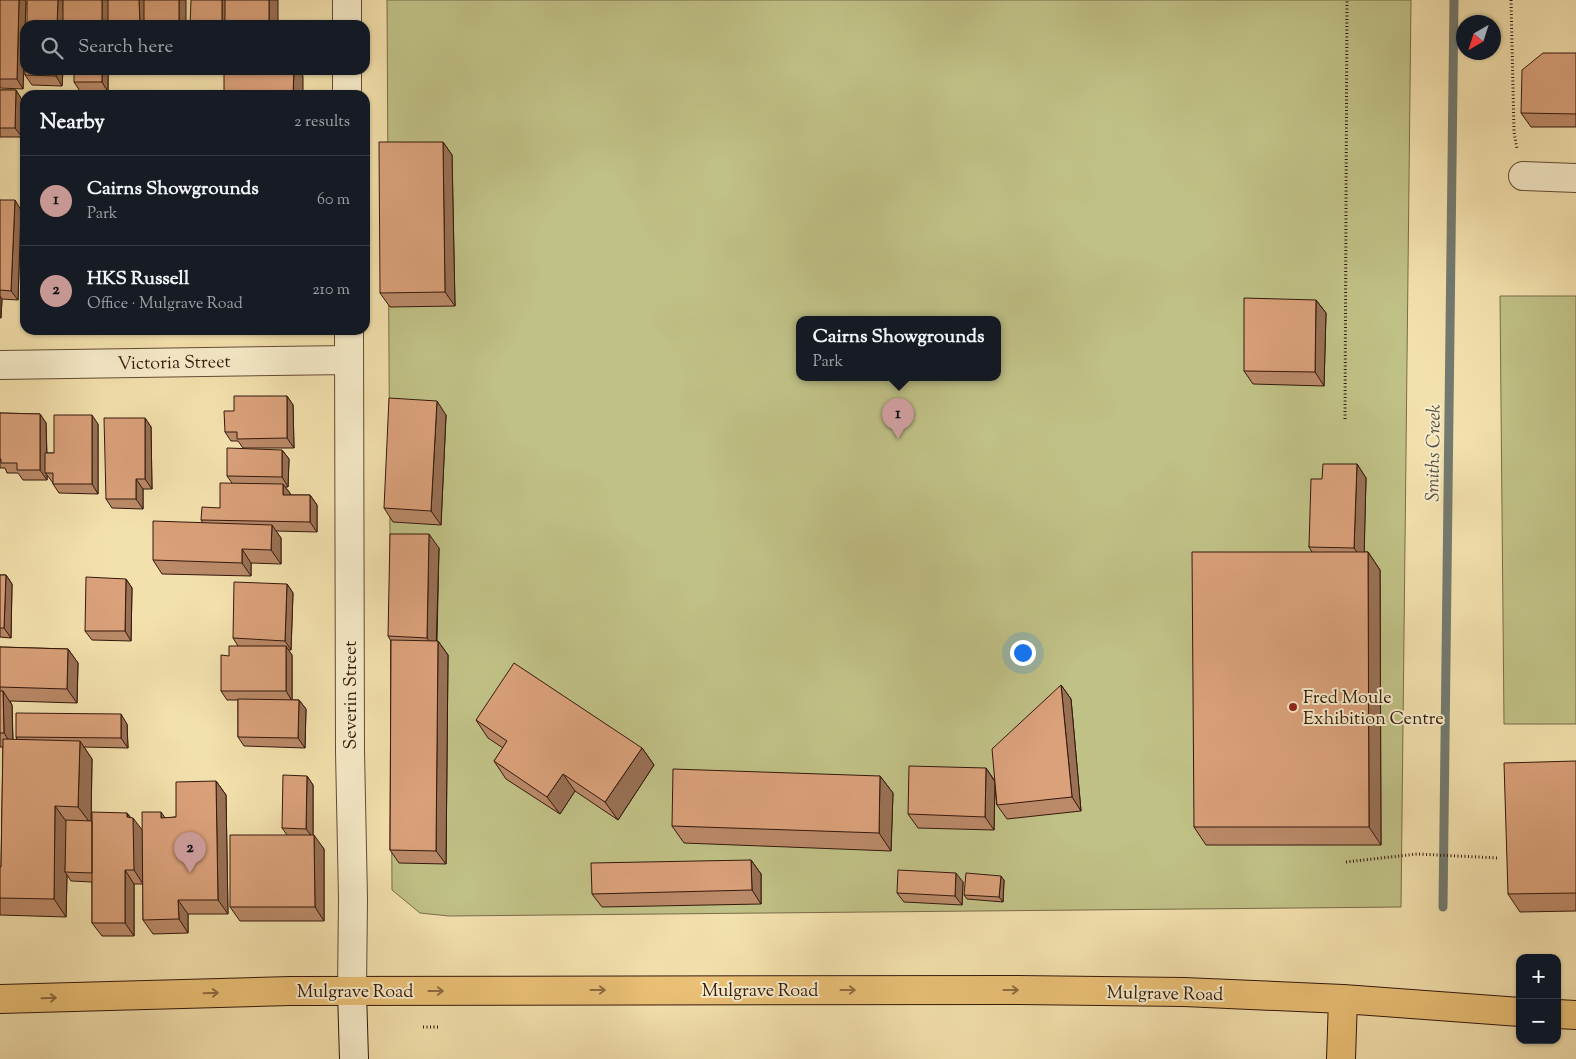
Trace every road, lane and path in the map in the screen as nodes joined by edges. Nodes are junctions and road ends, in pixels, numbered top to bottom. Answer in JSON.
{"nodes":[{"id":1,"x":347,"y":0,"type":"edge"},
{"id":2,"x":1347,"y":0,"type":"edge"},
{"id":3,"x":1512,"y":0,"type":"edge"},
{"id":4,"x":347,"y":20,"type":"edge"},
{"id":5,"x":347,"y":75,"type":"edge"},
{"id":6,"x":347,"y":90,"type":"edge"},
{"id":7,"x":1523,"y":176,"type":"joint"},
{"id":8,"x":1576,"y":178,"type":"edge"},
{"id":9,"x":349,"y":335,"type":"edge"},
{"id":10,"x":349,"y":360,"type":"junction"},
{"id":11,"x":0,"y":365,"type":"edge"},
{"id":12,"x":1345,"y":419,"type":"dead end"},
{"id":13,"x":1498,"y":858,"type":"dead end"},
{"id":14,"x":1346,"y":862,"type":"dead end"},
{"id":15,"x":352,"y":991,"type":"junction"},
{"id":16,"x":0,"y":999,"type":"edge"},
{"id":17,"x":1343,"y":1000,"type":"junction"},
{"id":18,"x":1516,"y":1012,"type":"edge"},
{"id":19,"x":1561,"y":1014,"type":"edge"},
{"id":20,"x":1576,"y":1015,"type":"edge"},
{"id":21,"x":438,"y":1027,"type":"dead end"},
{"id":22,"x":424,"y":1028,"type":"dead end"},
{"id":23,"x":354,"y":1059,"type":"edge"},
{"id":24,"x":1341,"y":1059,"type":"edge"}],
"edges":[{"from":1,"to":4,"type":"street"},
{"from":2,"to":12,"type":"path"},
{"from":3,"to":7,"type":"path"},
{"from":5,"to":6,"type":"street"},
{"from":7,"to":8,"type":"street"},
{"from":9,"to":10,"type":"street","name":"Severin Street"},
{"from":10,"to":11,"type":"street","name":"Victoria Street"},
{"from":10,"to":15,"type":"street","name":"Severin Street"},
{"from":13,"to":14,"type":"path"},
{"from":16,"to":15,"type":"main road","name":"Mulgrave Road","one_way":true},
{"from":15,"to":17,"type":"main road","name":"Mulgrave Road","one_way":true},
{"from":15,"to":23,"type":"street","name":"Severin Street"},
{"from":17,"to":18,"type":"main road","name":"Mulgrave Road"},
{"from":17,"to":24,"type":"main road"},
{"from":19,"to":20,"type":"main road"},
{"from":21,"to":22,"type":"path"}]}
